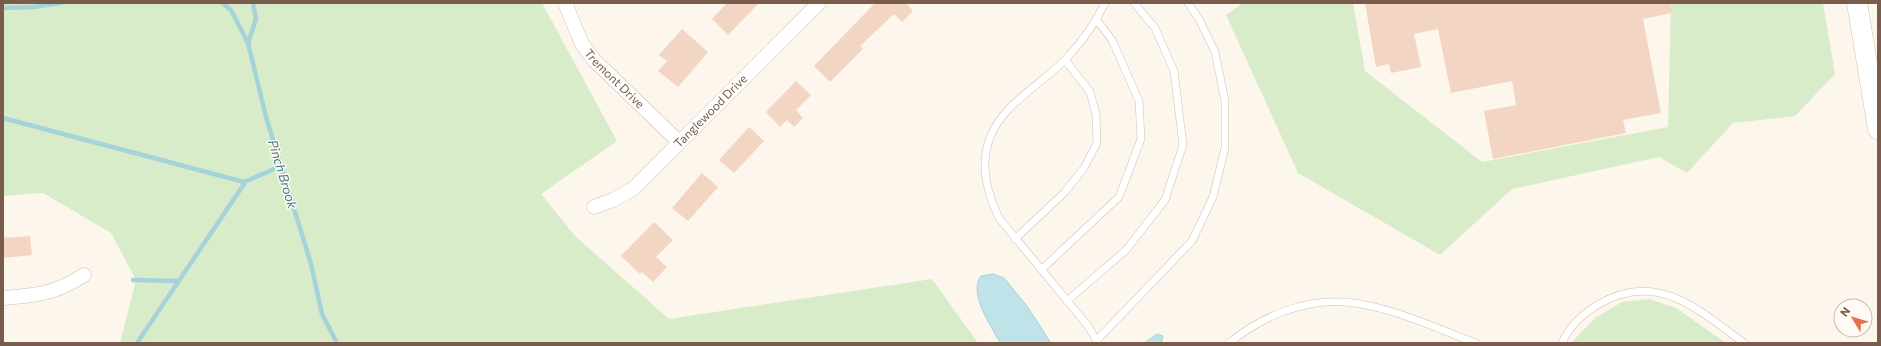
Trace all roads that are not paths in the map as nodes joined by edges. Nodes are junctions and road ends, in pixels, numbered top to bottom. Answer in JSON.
{"nodes":[{"id":1,"x":565,"y":3,"type":"edge"},
{"id":2,"x":819,"y":3,"type":"edge"},
{"id":3,"x":1106,"y":3,"type":"edge"},
{"id":4,"x":1134,"y":3,"type":"edge"},
{"id":5,"x":1188,"y":3,"type":"edge"},
{"id":6,"x":1856,"y":3,"type":"edge"},
{"id":7,"x":1096,"y":19,"type":"junction"},
{"id":8,"x":1065,"y":60,"type":"junction"},
{"id":9,"x":1873,"y":75,"type":"edge"},
{"id":10,"x":1878,"y":129,"type":"edge"},
{"id":11,"x":679,"y":142,"type":"junction"},
{"id":12,"x":594,"y":207,"type":"dead end"},
{"id":13,"x":1016,"y":239,"type":"junction"},
{"id":14,"x":1041,"y":270,"type":"junction"},
{"id":15,"x":84,"y":275,"type":"dead end"},
{"id":16,"x":3,"y":298,"type":"edge"},
{"id":17,"x":1067,"y":301,"type":"junction"},
{"id":18,"x":1097,"y":341,"type":"edge"},
{"id":19,"x":1229,"y":343,"type":"edge"},
{"id":20,"x":1476,"y":343,"type":"edge"},
{"id":21,"x":1562,"y":343,"type":"edge"},
{"id":22,"x":1744,"y":343,"type":"edge"}],
"edges":[{"from":1,"to":11,"type":"street","name":"Tremont Drive"},
{"from":2,"to":11,"type":"street","name":"Tanglewood Drive"},
{"from":3,"to":7,"type":"lane"},
{"from":4,"to":17,"type":"lane"},
{"from":5,"to":18,"type":"lane"},
{"from":6,"to":9,"type":"street"},
{"from":7,"to":8,"type":"lane"},
{"from":7,"to":14,"type":"lane"},
{"from":8,"to":13,"type":"lane"},
{"from":8,"to":13,"type":"lane"},
{"from":9,"to":10,"type":"street"},
{"from":11,"to":12,"type":"street","name":"Tanglewood Drive"},
{"from":13,"to":14,"type":"lane"},
{"from":14,"to":17,"type":"lane"},
{"from":15,"to":16,"type":"street"},
{"from":17,"to":18,"type":"lane"},
{"from":19,"to":20,"type":"lane"},
{"from":21,"to":22,"type":"lane"}]}
